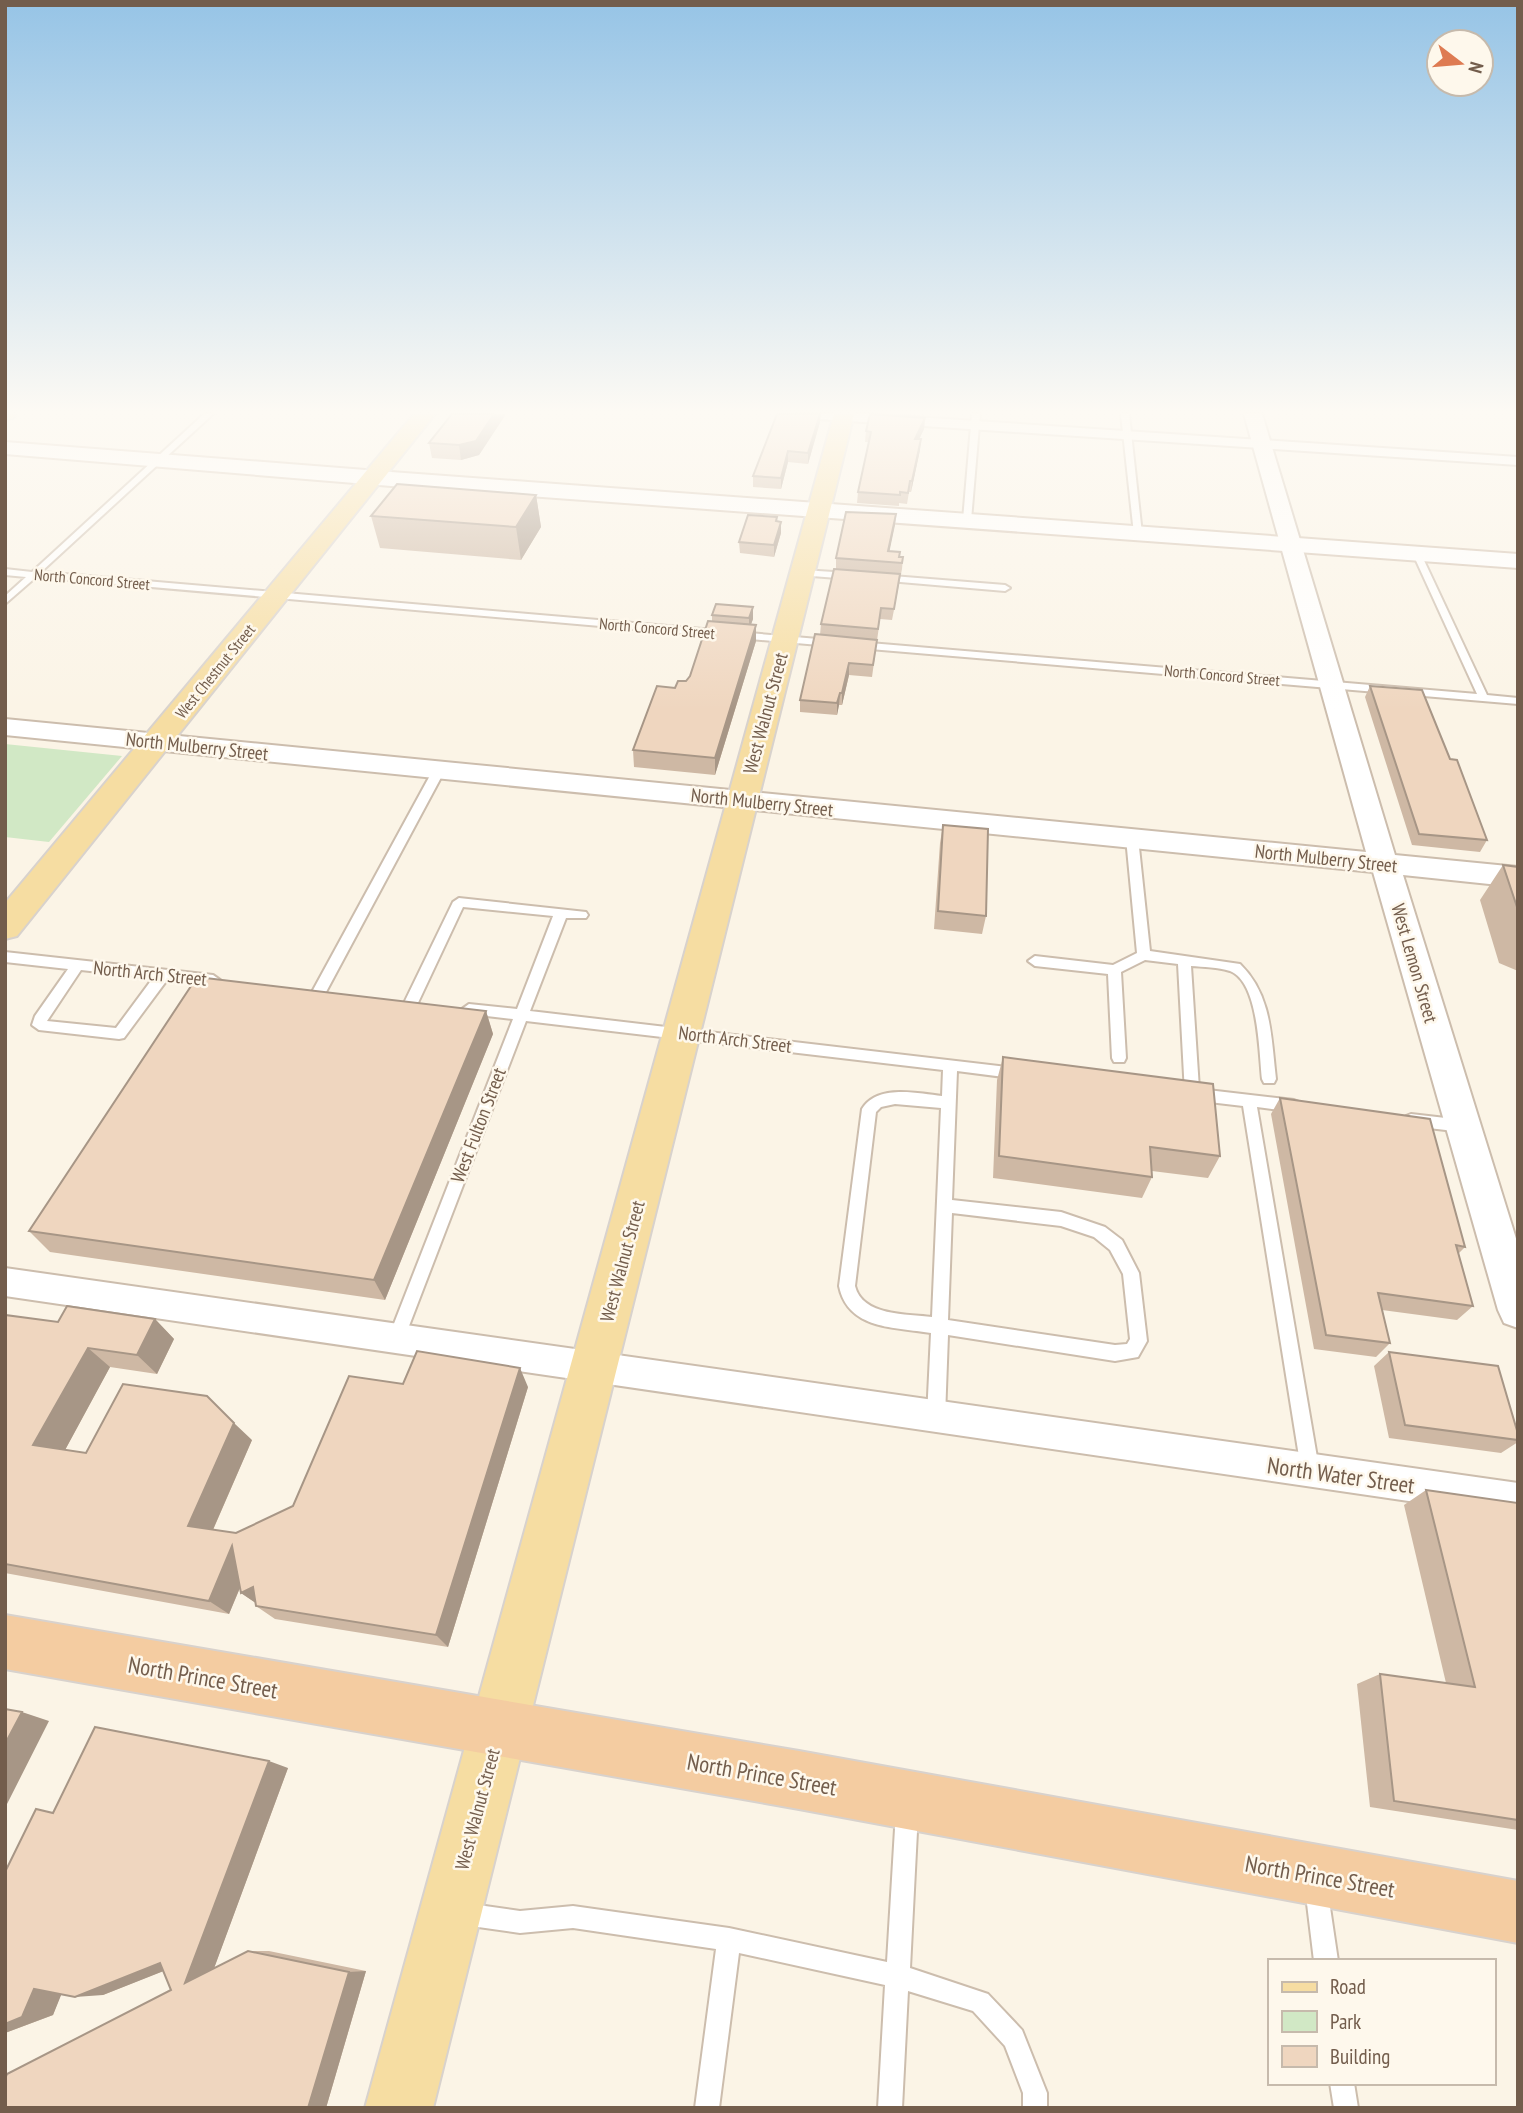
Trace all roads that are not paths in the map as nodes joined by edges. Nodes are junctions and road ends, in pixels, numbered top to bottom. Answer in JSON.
{"nodes":[{"id":1,"x":101,"y":513,"type":"edge"},
{"id":2,"x":345,"y":513,"type":"edge"},
{"id":3,"x":818,"y":513,"type":"edge"},
{"id":4,"x":858,"y":513,"type":"edge"},
{"id":5,"x":968,"y":513,"type":"edge"},
{"id":6,"x":1136,"y":513,"type":"edge"},
{"id":7,"x":1281,"y":513,"type":"edge"},
{"id":8,"x":967,"y":520,"type":"junction"},
{"id":9,"x":1138,"y":534,"type":"junction"},
{"id":10,"x":1290,"y":545,"type":"junction"},
{"id":11,"x":1417,"y":554,"type":"junction"},
{"id":12,"x":1518,"y":561,"type":"edge"},
{"id":13,"x":5,"y":572,"type":"edge"},
{"id":14,"x":802,"y":573,"type":"junction"},
{"id":15,"x":34,"y":574,"type":"junction"},
{"id":16,"x":860,"y":577,"type":"edge"},
{"id":17,"x":872,"y":578,"type":"edge"},
{"id":18,"x":1005,"y":588,"type":"dead end"},
{"id":19,"x":277,"y":595,"type":"junction"},
{"id":20,"x":7,"y":597,"type":"edge"},
{"id":21,"x":785,"y":639,"type":"junction"},
{"id":22,"x":836,"y":643,"type":"edge"},
{"id":23,"x":850,"y":644,"type":"edge"},
{"id":24,"x":1331,"y":684,"type":"junction"},
{"id":25,"x":1483,"y":697,"type":"junction"},
{"id":26,"x":1518,"y":701,"type":"edge"},
{"id":27,"x":5,"y":727,"type":"edge"},
{"id":28,"x":156,"y":742,"type":"junction"},
{"id":29,"x":439,"y":770,"type":"junction"},
{"id":30,"x":743,"y":800,"type":"junction"},
{"id":31,"x":1132,"y":838,"type":"junction"},
{"id":32,"x":1384,"y":863,"type":"junction"},
{"id":33,"x":1518,"y":877,"type":"edge"},
{"id":34,"x":561,"y":913,"type":"junction"},
{"id":35,"x":582,"y":915,"type":"dead end"},
{"id":36,"x":5,"y":927,"type":"edge"},
{"id":37,"x":1144,"y":955,"type":"junction"},
{"id":38,"x":5,"y":957,"type":"edge"},
{"id":39,"x":1184,"y":960,"type":"junction"},
{"id":40,"x":1035,"y":961,"type":"dead end"},
{"id":41,"x":78,"y":965,"type":"junction"},
{"id":42,"x":1114,"y":970,"type":"junction"},
{"id":43,"x":163,"y":975,"type":"junction"},
{"id":44,"x":228,"y":982,"type":"edge"},
{"id":45,"x":319,"y":992,"type":"edge"},
{"id":46,"x":412,"y":1003,"type":"edge"},
{"id":47,"x":453,"y":1007,"type":"edge"},
{"id":48,"x":521,"y":1015,"type":"junction"},
{"id":49,"x":682,"y":1033,"type":"junction"},
{"id":50,"x":1119,"y":1058,"type":"dead end"},
{"id":51,"x":950,"y":1065,"type":"junction"},
{"id":52,"x":1031,"y":1074,"type":"edge"},
{"id":53,"x":1269,"y":1079,"type":"dead end"},
{"id":54,"x":1249,"y":1100,"type":"junction"},
{"id":55,"x":948,"y":1103,"type":"junction"},
{"id":56,"x":1303,"y":1107,"type":"edge"},
{"id":57,"x":1396,"y":1118,"type":"edge"},
{"id":58,"x":1463,"y":1126,"type":"junction"},
{"id":59,"x":944,"y":1206,"type":"junction"},
{"id":60,"x":5,"y":1282,"type":"edge"},
{"id":61,"x":1518,"y":1310,"type":"edge"},
{"id":62,"x":939,"y":1327,"type":"junction"},
{"id":63,"x":396,"y":1339,"type":"junction"},
{"id":64,"x":594,"y":1367,"type":"junction"},
{"id":65,"x":936,"y":1417,"type":"junction"},
{"id":66,"x":1164,"y":1450,"type":"joint"},
{"id":67,"x":1310,"y":1471,"type":"junction"},
{"id":68,"x":1518,"y":1500,"type":"edge"},
{"id":69,"x":5,"y":1642,"type":"edge"},
{"id":70,"x":499,"y":1727,"type":"junction"},
{"id":71,"x":908,"y":1800,"type":"junction"},
{"id":72,"x":1315,"y":1875,"type":"junction"},
{"id":73,"x":450,"y":1912,"type":"junction"},
{"id":74,"x":1518,"y":1912,"type":"edge"},
{"id":75,"x":729,"y":1939,"type":"junction"},
{"id":76,"x":1326,"y":1959,"type":"edge"},
{"id":77,"x":898,"y":1976,"type":"junction"},
{"id":78,"x":1342,"y":2085,"type":"edge"},
{"id":79,"x":399,"y":2108,"type":"edge"},
{"id":80,"x":707,"y":2108,"type":"edge"},
{"id":81,"x":890,"y":2108,"type":"edge"},
{"id":82,"x":1035,"y":2108,"type":"edge"},
{"id":83,"x":1346,"y":2108,"type":"edge"}],
"edges":[{"from":1,"to":15,"type":"lane"},
{"from":2,"to":19,"type":"main road","name":"West Chestnut Street"},
{"from":3,"to":14,"type":"main road","name":"West Walnut Street"},
{"from":4,"to":8,"type":"main road"},
{"from":5,"to":8,"type":"lane"},
{"from":6,"to":9,"type":"lane"},
{"from":7,"to":10,"type":"street","name":"West Lemon Street"},
{"from":8,"to":9,"type":"main road"},
{"from":9,"to":10,"type":"main road"},
{"from":10,"to":11,"type":"main road"},
{"from":10,"to":24,"type":"street","name":"West Lemon Street"},
{"from":11,"to":12,"type":"main road"},
{"from":11,"to":25,"type":"lane"},
{"from":13,"to":15,"type":"lane","name":"North Concord Street"},
{"from":14,"to":16,"type":"lane"},
{"from":14,"to":21,"type":"main road","name":"West Walnut Street"},
{"from":15,"to":19,"type":"lane","name":"North Concord Street"},
{"from":15,"to":20,"type":"lane"},
{"from":17,"to":18,"type":"lane"},
{"from":19,"to":21,"type":"lane","name":"North Concord Street"},
{"from":19,"to":28,"type":"main road","name":"West Chestnut Street"},
{"from":21,"to":22,"type":"lane","name":"North Concord Street"},
{"from":21,"to":30,"type":"main road","name":"West Walnut Street"},
{"from":23,"to":24,"type":"lane","name":"North Concord Street"},
{"from":24,"to":25,"type":"lane","name":"North Concord Street"},
{"from":24,"to":32,"type":"street","name":"West Lemon Street"},
{"from":25,"to":26,"type":"lane","name":"North Concord Street"},
{"from":27,"to":28,"type":"street","name":"North Mulberry Street"},
{"from":28,"to":29,"type":"street","name":"North Mulberry Street"},
{"from":28,"to":36,"type":"main road","name":"West Chestnut Street"},
{"from":29,"to":30,"type":"street","name":"North Mulberry Street"},
{"from":29,"to":45,"type":"lane"},
{"from":30,"to":31,"type":"street","name":"North Mulberry Street"},
{"from":30,"to":49,"type":"main road","name":"West Walnut Street"},
{"from":31,"to":32,"type":"street","name":"North Mulberry Street"},
{"from":31,"to":37,"type":"lane"},
{"from":32,"to":33,"type":"street","name":"North Mulberry Street"},
{"from":32,"to":58,"type":"street","name":"West Lemon Street"},
{"from":34,"to":35,"type":"lane"},
{"from":34,"to":46,"type":"lane"},
{"from":34,"to":48,"type":"lane","name":"West Fulton Street"},
{"from":37,"to":39,"type":"lane"},
{"from":37,"to":42,"type":"lane"},
{"from":38,"to":41,"type":"lane","name":"North Arch Street"},
{"from":39,"to":53,"type":"lane"},
{"from":39,"to":54,"type":"lane"},
{"from":40,"to":42,"type":"lane"},
{"from":41,"to":43,"type":"lane","name":"North Arch Street"},
{"from":41,"to":43,"type":"lane"},
{"from":42,"to":50,"type":"lane"},
{"from":43,"to":44,"type":"lane","name":"North Arch Street"},
{"from":47,"to":48,"type":"lane","name":"North Arch Street"},
{"from":48,"to":49,"type":"lane","name":"North Arch Street"},
{"from":48,"to":63,"type":"lane","name":"West Fulton Street"},
{"from":49,"to":51,"type":"lane","name":"North Arch Street"},
{"from":49,"to":64,"type":"main road","name":"West Walnut Street"},
{"from":51,"to":52,"type":"lane","name":"North Arch Street"},
{"from":51,"to":55,"type":"lane"},
{"from":54,"to":56,"type":"lane"},
{"from":54,"to":67,"type":"lane"},
{"from":55,"to":59,"type":"lane"},
{"from":55,"to":62,"type":"lane"},
{"from":57,"to":58,"type":"lane"},
{"from":58,"to":61,"type":"street","name":"West Lemon Street"},
{"from":59,"to":62,"type":"lane"},
{"from":59,"to":62,"type":"lane"},
{"from":60,"to":63,"type":"street"},
{"from":62,"to":65,"type":"lane"},
{"from":63,"to":64,"type":"street"},
{"from":64,"to":65,"type":"street"},
{"from":64,"to":70,"type":"main road","name":"West Walnut Street"},
{"from":65,"to":66,"type":"street"},
{"from":66,"to":67,"type":"street","name":"North Water Street"},
{"from":67,"to":68,"type":"street","name":"North Water Street"},
{"from":69,"to":70,"type":"highway","name":"North Prince Street"},
{"from":70,"to":71,"type":"highway","name":"North Prince Street"},
{"from":70,"to":73,"type":"main road","name":"West Walnut Street"},
{"from":71,"to":72,"type":"highway","name":"North Prince Street"},
{"from":71,"to":77,"type":"lane"},
{"from":72,"to":74,"type":"highway","name":"North Prince Street"},
{"from":72,"to":76,"type":"lane"},
{"from":73,"to":75,"type":"lane"},
{"from":73,"to":79,"type":"main road","name":"West Walnut Street"},
{"from":75,"to":77,"type":"lane"},
{"from":75,"to":80,"type":"lane"},
{"from":77,"to":81,"type":"lane"},
{"from":77,"to":82,"type":"lane"},
{"from":78,"to":83,"type":"lane"}]}
